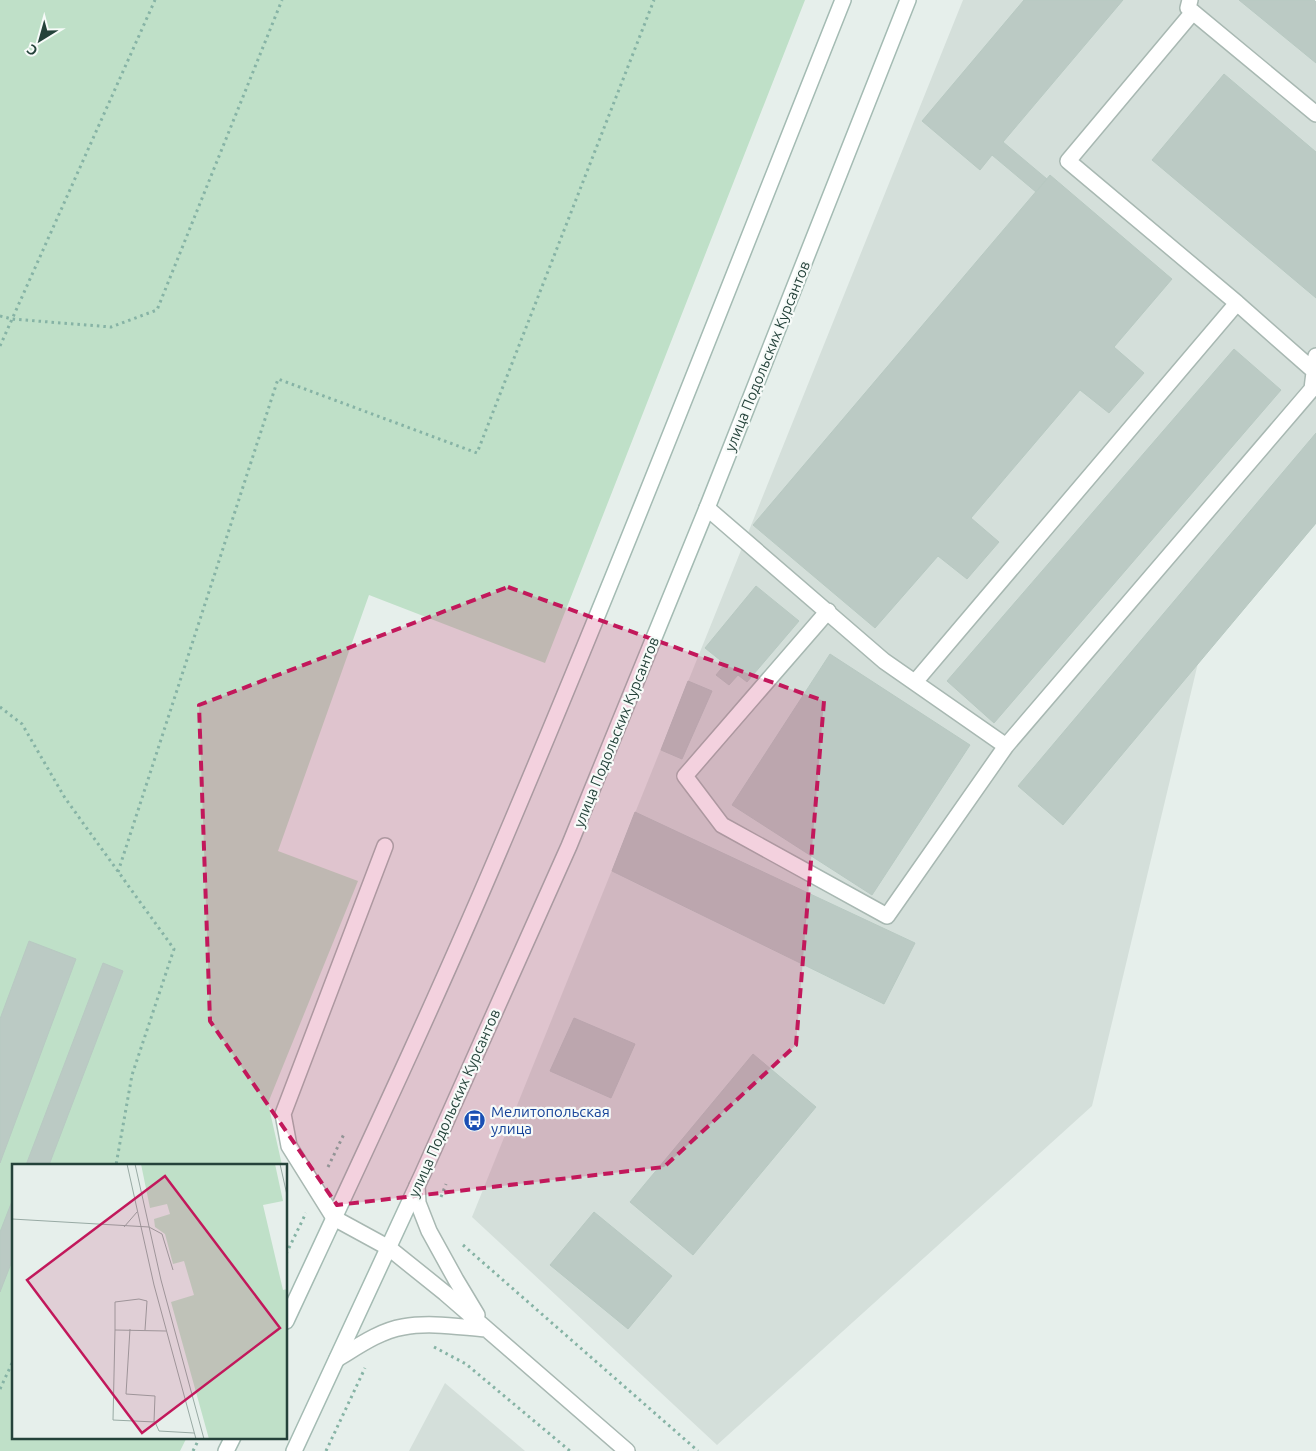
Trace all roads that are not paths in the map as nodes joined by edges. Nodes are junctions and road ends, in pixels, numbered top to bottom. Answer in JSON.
{"nodes":[{"id":1,"x":843,"y":0,"type":"edge"},
{"id":2,"x":908,"y":0,"type":"edge"},
{"id":3,"x":1192,"y":6,"type":"edge"},
{"id":4,"x":1316,"y":114,"type":"edge"},
{"id":5,"x":1236,"y":304,"type":"junction"},
{"id":6,"x":1315,"y":363,"type":"edge"},
{"id":7,"x":707,"y":508,"type":"junction"},
{"id":8,"x":828,"y":612,"type":"junction"},
{"id":9,"x":914,"y":682,"type":"junction"},
{"id":10,"x":1006,"y":746,"type":"junction"},
{"id":11,"x":385,"y":846,"type":"dead end"},
{"id":12,"x":417,"y":1186,"type":"junction"},
{"id":13,"x":334,"y":1218,"type":"junction"},
{"id":14,"x":389,"y":1248,"type":"junction"},
{"id":15,"x":288,"y":1317,"type":"edge"},
{"id":16,"x":486,"y":1329,"type":"junction"},
{"id":17,"x":337,"y":1359,"type":"junction"},
{"id":18,"x":232,"y":1438,"type":"edge"},
{"id":19,"x":226,"y":1451,"type":"edge"},
{"id":20,"x":294,"y":1451,"type":"edge"},
{"id":21,"x":626,"y":1451,"type":"edge"}],
"edges":[{"from":1,"to":13,"type":"main road"},
{"from":2,"to":7,"type":"main road","name":"улица Подольских Курсантов"},
{"from":3,"to":4,"type":"main road"},
{"from":3,"to":5,"type":"main road"},
{"from":5,"to":6,"type":"main road"},
{"from":5,"to":9,"type":"main road"},
{"from":6,"to":10,"type":"main road"},
{"from":7,"to":8,"type":"main road"},
{"from":7,"to":12,"type":"main road","name":"улица Подольских Курсантов"},
{"from":8,"to":9,"type":"main road"},
{"from":8,"to":10,"type":"main road"},
{"from":9,"to":10,"type":"main road"},
{"from":11,"to":13,"type":"main road"},
{"from":12,"to":14,"type":"main road","name":"улица Подольских Курсантов"},
{"from":12,"to":16,"type":"main road"},
{"from":13,"to":14,"type":"main road"},
{"from":13,"to":15,"type":"main road"},
{"from":14,"to":16,"type":"main road"},
{"from":14,"to":17,"type":"main road","name":"улица Подольских Курсантов"},
{"from":16,"to":17,"type":"main road"},
{"from":16,"to":21,"type":"main road"},
{"from":17,"to":20,"type":"main road","name":"улица Подольских Курсантов"},
{"from":18,"to":19,"type":"main road"}]}
